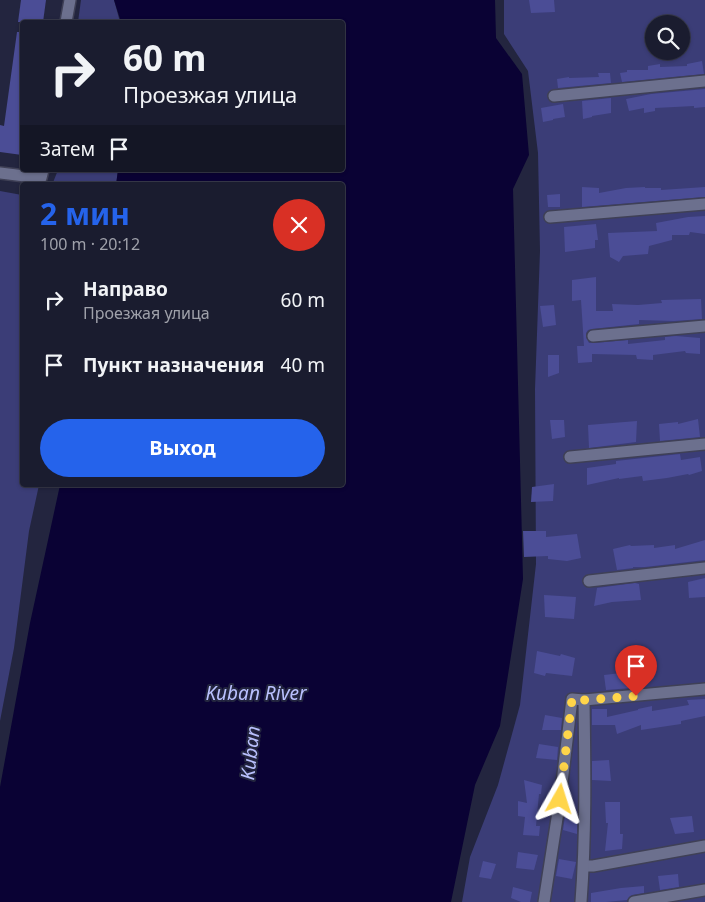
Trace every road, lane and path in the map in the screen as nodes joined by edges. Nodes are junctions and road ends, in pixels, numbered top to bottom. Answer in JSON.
{"nodes":[{"id":1,"x":70,"y":0,"type":"edge"},
{"id":2,"x":66,"y":20,"type":"edge"},
{"id":3,"x":705,"y":81,"type":"edge"},
{"id":4,"x":554,"y":96,"type":"dead end"},
{"id":5,"x":43,"y":172,"type":"edge"},
{"id":6,"x":0,"y":173,"type":"edge"},
{"id":7,"x":705,"y":204,"type":"edge"},
{"id":8,"x":550,"y":217,"type":"dead end"},
{"id":9,"x":705,"y":326,"type":"edge"},
{"id":10,"x":593,"y":336,"type":"dead end"},
{"id":11,"x":705,"y":444,"type":"edge"},
{"id":12,"x":570,"y":457,"type":"dead end"},
{"id":13,"x":705,"y":568,"type":"edge"},
{"id":14,"x":589,"y":581,"type":"dead end"},
{"id":15,"x":705,"y":689,"type":"edge"},
{"id":16,"x":584,"y":700,"type":"junction"},
{"id":17,"x":705,"y":846,"type":"edge"},
{"id":18,"x":588,"y":866,"type":"junction"},
{"id":19,"x":705,"y":890,"type":"edge"},
{"id":20,"x":544,"y":902,"type":"edge"},
{"id":21,"x":581,"y":902,"type":"edge"},
{"id":22,"x":634,"y":902,"type":"edge"}],
"edges":[{"from":1,"to":2,"type":"street"},
{"from":3,"to":4,"type":"street"},
{"from":5,"to":6,"type":"street"},
{"from":7,"to":8,"type":"street"},
{"from":9,"to":10,"type":"street"},
{"from":11,"to":12,"type":"street"},
{"from":13,"to":14,"type":"street"},
{"from":15,"to":16,"type":"street"},
{"from":16,"to":18,"type":"street"},
{"from":16,"to":20,"type":"street"},
{"from":17,"to":18,"type":"street"},
{"from":18,"to":21,"type":"street"},
{"from":19,"to":22,"type":"street"}]}
